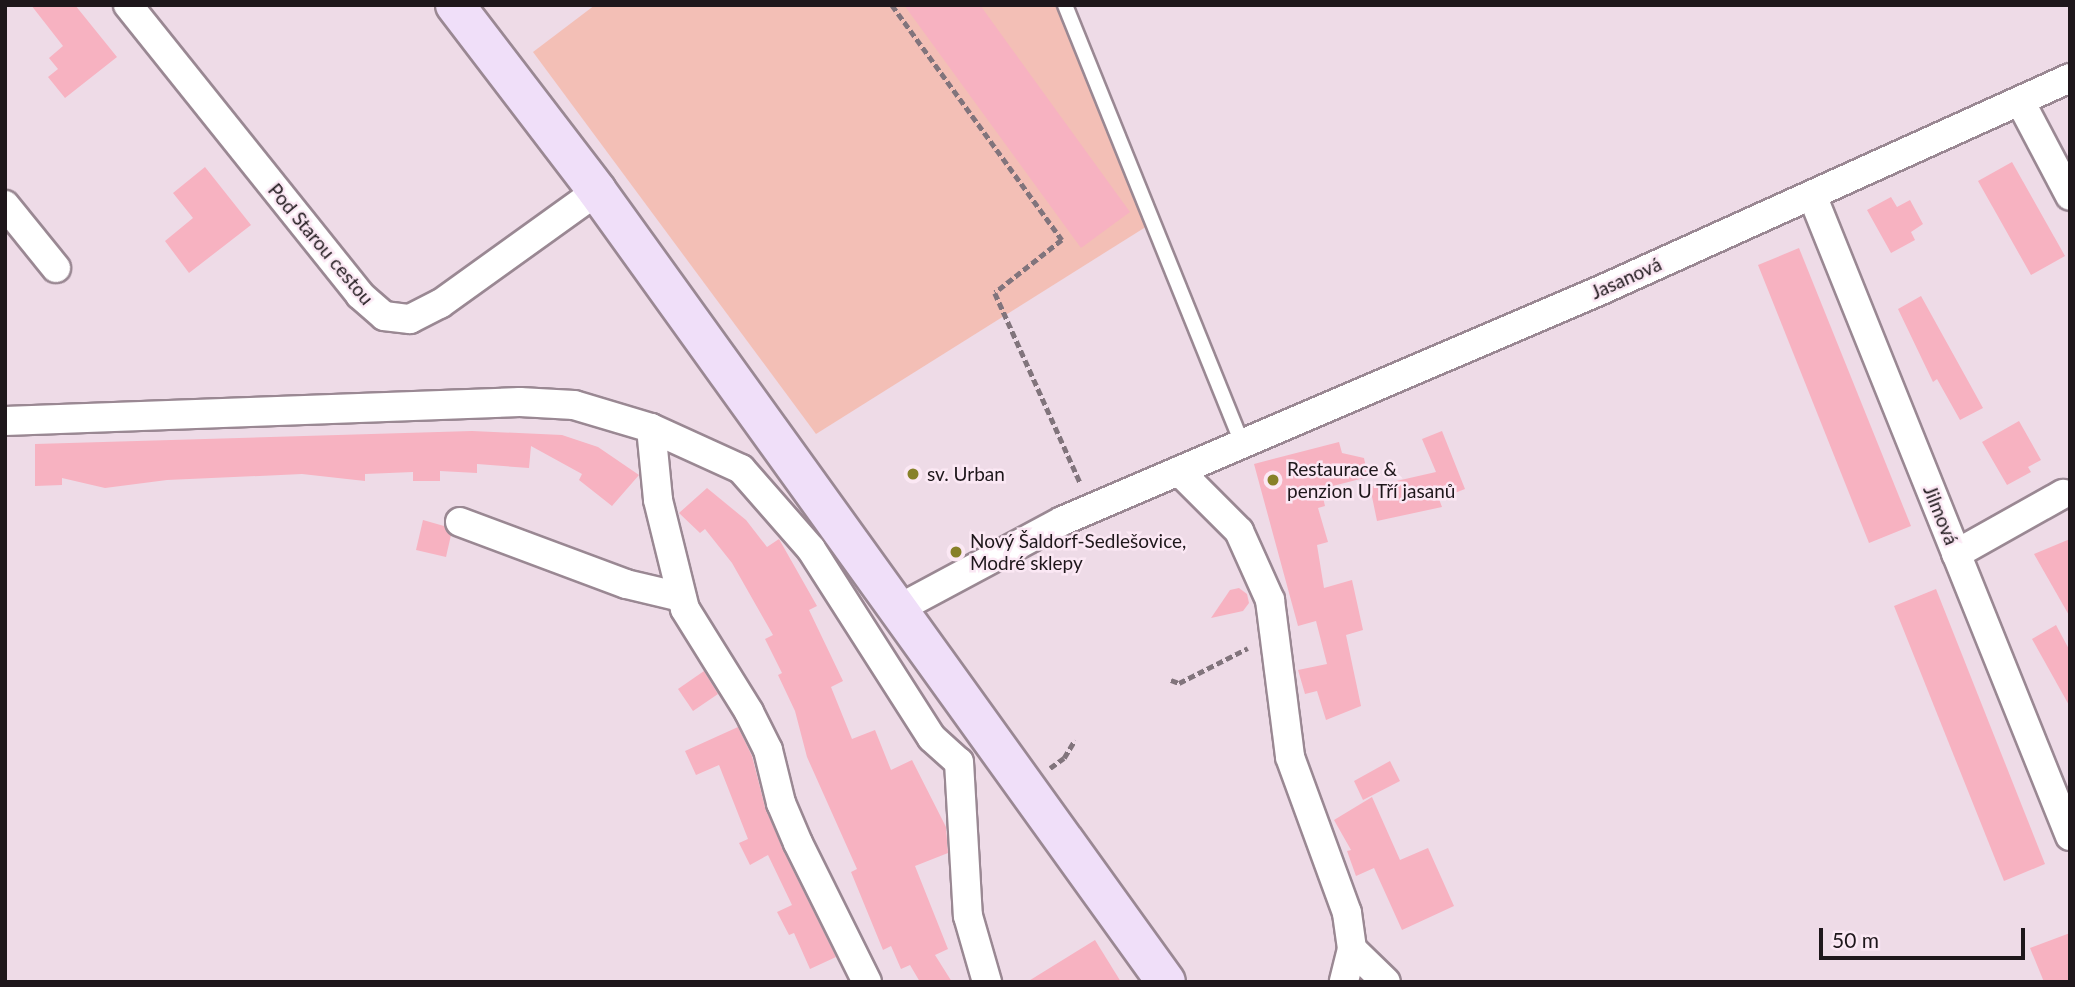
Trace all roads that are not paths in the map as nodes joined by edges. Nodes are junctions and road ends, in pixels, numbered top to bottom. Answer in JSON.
{"nodes":[{"id":1,"x":128,"y":5,"type":"edge"},
{"id":2,"x":455,"y":5,"type":"edge"},
{"id":3,"x":1065,"y":5,"type":"edge"},
{"id":4,"x":2070,"y":78,"type":"edge"},
{"id":5,"x":2020,"y":101,"type":"junction"},
{"id":6,"x":597,"y":191,"type":"junction"},
{"id":7,"x":1812,"y":195,"type":"junction"},
{"id":8,"x":2070,"y":196,"type":"edge"},
{"id":9,"x":5,"y":205,"type":"edge"},
{"id":10,"x":56,"y":268,"type":"dead end"},
{"id":11,"x":5,"y":421,"type":"edge"},
{"id":12,"x":651,"y":428,"type":"junction"},
{"id":13,"x":1243,"y":446,"type":"junction"},
{"id":14,"x":1179,"y":471,"type":"junction"},
{"id":15,"x":2063,"y":494,"type":"dead end"},
{"id":16,"x":460,"y":522,"type":"dead end"},
{"id":17,"x":1956,"y":554,"type":"junction"},
{"id":18,"x":681,"y":597,"type":"junction"},
{"id":19,"x":898,"y":609,"type":"junction"},
{"id":20,"x":996,"y":746,"type":"junction"},
{"id":21,"x":959,"y":762,"type":"junction"},
{"id":22,"x":2070,"y":836,"type":"edge"},
{"id":23,"x":1352,"y":948,"type":"junction"},
{"id":24,"x":867,"y":982,"type":"edge"},
{"id":25,"x":987,"y":982,"type":"edge"},
{"id":26,"x":1166,"y":982,"type":"edge"},
{"id":27,"x":1344,"y":982,"type":"edge"},
{"id":28,"x":1386,"y":982,"type":"edge"}],
"edges":[{"from":1,"to":6,"type":"street","name":"Pod Starou cestou"},
{"from":2,"to":6,"type":"main road"},
{"from":3,"to":13,"type":"lane"},
{"from":4,"to":5,"type":"street","name":"Jasanová"},
{"from":5,"to":7,"type":"street","name":"Jasanová"},
{"from":5,"to":8,"type":"street"},
{"from":6,"to":19,"type":"main road"},
{"from":7,"to":13,"type":"street","name":"Jasanová"},
{"from":7,"to":17,"type":"street","name":"Jilmová"},
{"from":9,"to":10,"type":"street"},
{"from":11,"to":12,"type":"street"},
{"from":12,"to":18,"type":"street"},
{"from":12,"to":21,"type":"street"},
{"from":13,"to":14,"type":"street","name":"Jasanová"},
{"from":14,"to":19,"type":"street","name":"Jasanová"},
{"from":14,"to":23,"type":"street"},
{"from":15,"to":17,"type":"street"},
{"from":16,"to":18,"type":"street"},
{"from":17,"to":22,"type":"street","name":"Jilmová"},
{"from":18,"to":24,"type":"street"},
{"from":19,"to":20,"type":"main road"},
{"from":20,"to":21,"type":"street"},
{"from":20,"to":26,"type":"main road"},
{"from":21,"to":25,"type":"street"},
{"from":23,"to":27,"type":"street"},
{"from":23,"to":28,"type":"street"}]}
